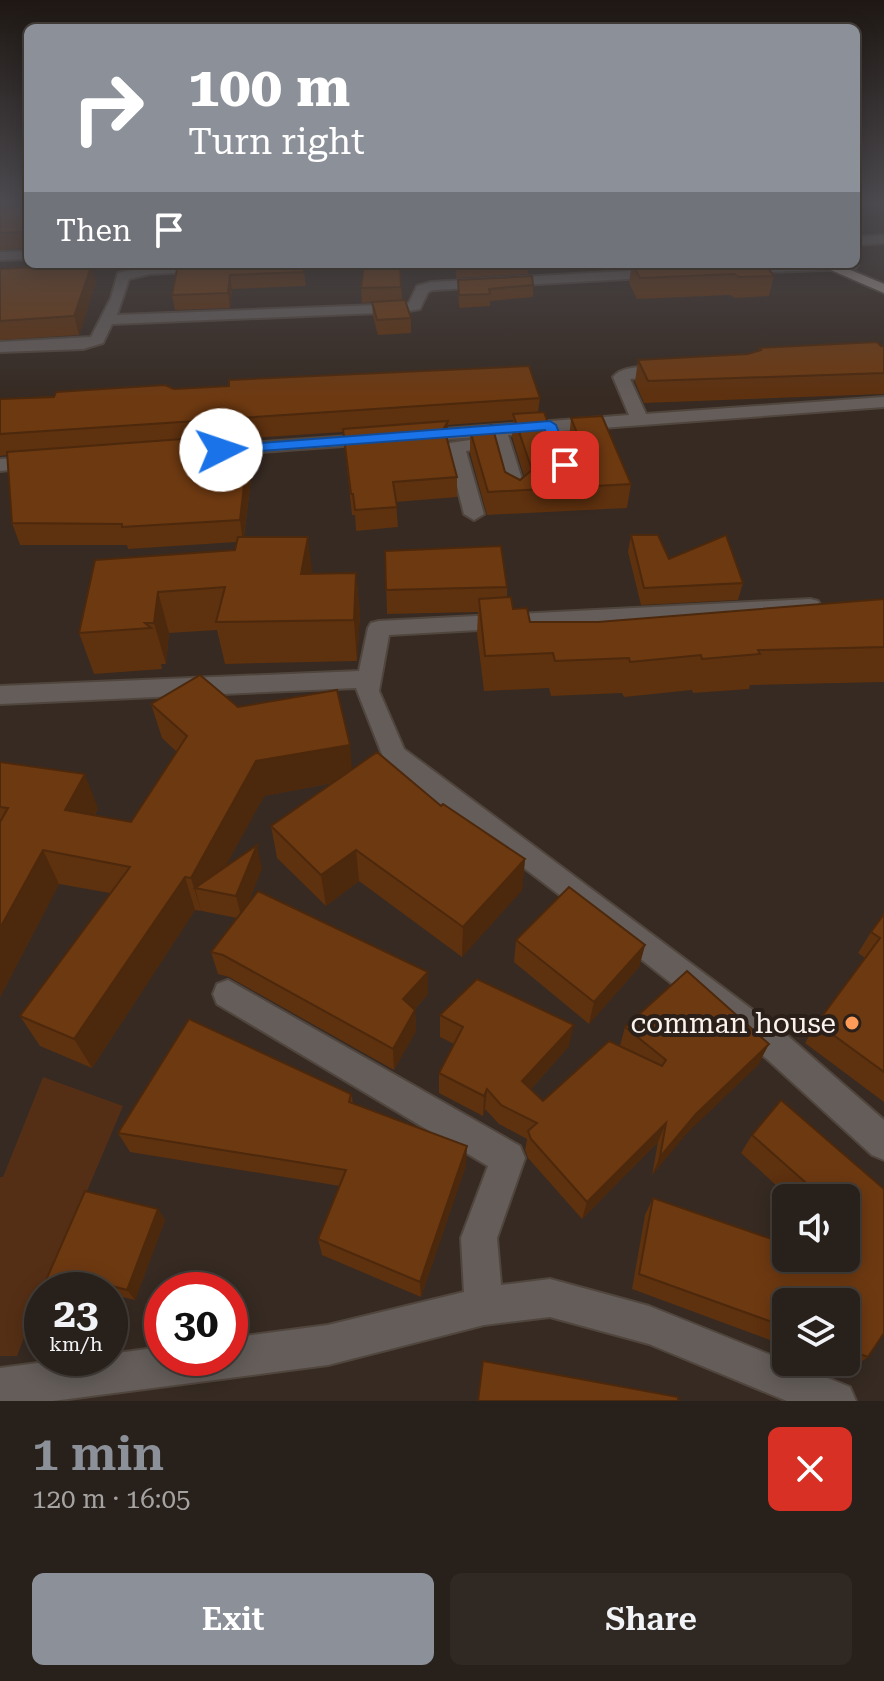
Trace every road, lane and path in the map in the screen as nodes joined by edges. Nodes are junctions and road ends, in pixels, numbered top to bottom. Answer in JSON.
{"nodes":[{"id":1,"x":206,"y":268,"type":"edge"},
{"id":2,"x":751,"y":268,"type":"edge"},
{"id":3,"x":835,"y":268,"type":"edge"},
{"id":4,"x":861,"y":268,"type":"edge"},
{"id":5,"x":121,"y":270,"type":"edge"},
{"id":6,"x":714,"y":270,"type":"edge"},
{"id":7,"x":683,"y":272,"type":"edge"},
{"id":8,"x":884,"y":277,"type":"edge"},
{"id":9,"x":884,"y":289,"type":"edge"},
{"id":10,"x":108,"y":320,"type":"junction"},
{"id":11,"x":0,"y":347,"type":"edge"},
{"id":12,"x":681,"y":372,"type":"edge"},
{"id":13,"x":756,"y":400,"type":"edge"},
{"id":14,"x":884,"y":402,"type":"edge"},
{"id":15,"x":703,"y":408,"type":"junction"},
{"id":16,"x":637,"y":413,"type":"junction"},
{"id":17,"x":552,"y":431,"type":"junction"},
{"id":18,"x":500,"y":436,"type":"junction"},
{"id":19,"x":604,"y":438,"type":"edge"},
{"id":20,"x":206,"y":451,"type":"edge"},
{"id":21,"x":56,"y":462,"type":"edge"},
{"id":22,"x":0,"y":465,"type":"edge"},
{"id":23,"x":575,"y":493,"type":"edge"},
{"id":24,"x":517,"y":495,"type":"edge"},
{"id":25,"x":474,"y":514,"type":"dead end"},
{"id":26,"x":838,"y":605,"type":"edge"},
{"id":27,"x":369,"y":679,"type":"junction"},
{"id":28,"x":0,"y":695,"type":"edge"},
{"id":29,"x":228,"y":994,"type":"dead end"},
{"id":30,"x":884,"y":1143,"type":"edge"},
{"id":31,"x":484,"y":1306,"type":"junction"},
{"id":32,"x":248,"y":1356,"type":"edge"},
{"id":33,"x":144,"y":1369,"type":"edge"},
{"id":34,"x":0,"y":1388,"type":"edge"},
{"id":35,"x":836,"y":1401,"type":"edge"}],
"edges":[{"from":1,"to":5,"type":"street"},
{"from":2,"to":6,"type":"street"},
{"from":3,"to":9,"type":"main road"},
{"from":4,"to":8,"type":"main road"},
{"from":5,"to":10,"type":"street"},
{"from":7,"to":10,"type":"street"},
{"from":10,"to":11,"type":"street"},
{"from":12,"to":16,"type":"street"},
{"from":13,"to":15,"type":"street"},
{"from":14,"to":15,"type":"street"},
{"from":15,"to":16,"type":"street"},
{"from":16,"to":17,"type":"street"},
{"from":17,"to":18,"type":"street"},
{"from":17,"to":19,"type":"street"},
{"from":17,"to":23,"type":"street"},
{"from":18,"to":20,"type":"street"},
{"from":18,"to":24,"type":"street"},
{"from":18,"to":25,"type":"street"},
{"from":21,"to":22,"type":"street"},
{"from":26,"to":27,"type":"street"},
{"from":27,"to":28,"type":"street"},
{"from":27,"to":30,"type":"street"},
{"from":29,"to":31,"type":"street"},
{"from":31,"to":32,"type":"street"},
{"from":31,"to":35,"type":"street"},
{"from":33,"to":34,"type":"street"}]}
